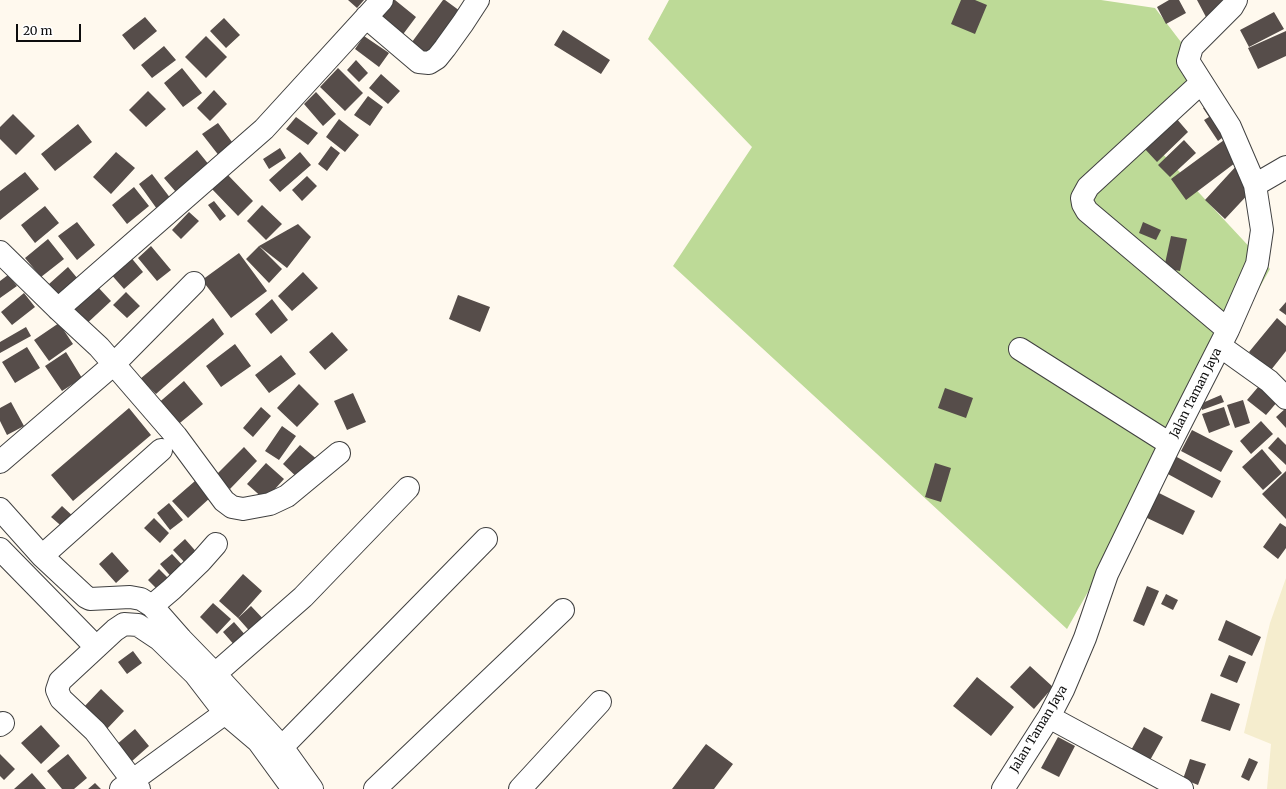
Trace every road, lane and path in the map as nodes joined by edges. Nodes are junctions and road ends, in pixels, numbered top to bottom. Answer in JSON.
{"nodes":[{"id":1,"x":382,"y":0,"type":"edge"},
{"id":2,"x":478,"y":0,"type":"edge"},
{"id":3,"x":1236,"y":0,"type":"edge"},
{"id":4,"x":366,"y":17,"type":"junction"},
{"id":5,"x":1202,"y":83,"type":"junction"},
{"id":6,"x":1286,"y":167,"type":"edge"},
{"id":7,"x":1255,"y":185,"type":"junction"},
{"id":8,"x":0,"y":252,"type":"edge"},
{"id":9,"x":194,"y":283,"type":"dead end"},
{"id":10,"x":58,"y":309,"type":"junction"},
{"id":11,"x":1224,"y":338,"type":"junction"},
{"id":12,"x":1020,"y":349,"type":"dead end"},
{"id":13,"x":114,"y":364,"type":"junction"},
{"id":14,"x":1286,"y":398,"type":"edge"},
{"id":15,"x":1170,"y":444,"type":"junction"},
{"id":16,"x":161,"y":450,"type":"dead end"},
{"id":17,"x":339,"y":453,"type":"dead end"},
{"id":18,"x":0,"y":462,"type":"edge"},
{"id":19,"x":408,"y":488,"type":"dead end"},
{"id":20,"x":0,"y":509,"type":"edge"},
{"id":21,"x":486,"y":539,"type":"dead end"},
{"id":22,"x":216,"y":544,"type":"dead end"},
{"id":23,"x":0,"y":549,"type":"edge"},
{"id":24,"x":42,"y":556,"type":"junction"},
{"id":25,"x":152,"y":606,"type":"junction"},
{"id":26,"x":563,"y":610,"type":"dead end"},
{"id":27,"x":96,"y":647,"type":"junction"},
{"id":28,"x":215,"y":674,"type":"junction"},
{"id":29,"x":600,"y":702,"type":"dead end"},
{"id":30,"x":225,"y":713,"type":"junction"},
{"id":31,"x":1049,"y":717,"type":"junction"},
{"id":32,"x":282,"y":747,"type":"junction"},
{"id":33,"x":131,"y":786,"type":"edge"},
{"id":34,"x":1174,"y":787,"type":"edge"},
{"id":35,"x":293,"y":789,"type":"edge"},
{"id":36,"x":312,"y":789,"type":"edge"},
{"id":37,"x":375,"y":789,"type":"edge"},
{"id":38,"x":520,"y":789,"type":"edge"},
{"id":39,"x":1003,"y":789,"type":"edge"}],
"edges":[{"from":1,"to":4,"type":"street"},
{"from":2,"to":4,"type":"street"},
{"from":3,"to":5,"type":"street","name":"Jalan Taman Jaya"},
{"from":4,"to":10,"type":"street"},
{"from":5,"to":7,"type":"street","name":"Jalan Taman Jaya"},
{"from":5,"to":11,"type":"street"},
{"from":6,"to":7,"type":"street"},
{"from":7,"to":11,"type":"street","name":"Jalan Taman Jaya"},
{"from":8,"to":10,"type":"street"},
{"from":9,"to":13,"type":"street"},
{"from":10,"to":13,"type":"street"},
{"from":11,"to":14,"type":"street"},
{"from":11,"to":15,"type":"street","name":"Jalan Taman Jaya"},
{"from":12,"to":15,"type":"street"},
{"from":13,"to":17,"type":"street"},
{"from":13,"to":18,"type":"street"},
{"from":15,"to":31,"type":"street","name":"Jalan Taman Jaya"},
{"from":16,"to":24,"type":"street"},
{"from":19,"to":28,"type":"street"},
{"from":20,"to":24,"type":"street"},
{"from":21,"to":32,"type":"street"},
{"from":22,"to":25,"type":"street"},
{"from":23,"to":27,"type":"street"},
{"from":24,"to":25,"type":"street"},
{"from":25,"to":28,"type":"street"},
{"from":26,"to":37,"type":"street"},
{"from":27,"to":30,"type":"street"},
{"from":27,"to":33,"type":"street"},
{"from":28,"to":32,"type":"street"},
{"from":29,"to":38,"type":"street"},
{"from":30,"to":33,"type":"street"},
{"from":30,"to":35,"type":"street"},
{"from":31,"to":34,"type":"street"},
{"from":31,"to":39,"type":"street","name":"Jalan Taman Jaya"},
{"from":32,"to":36,"type":"street"}]}
